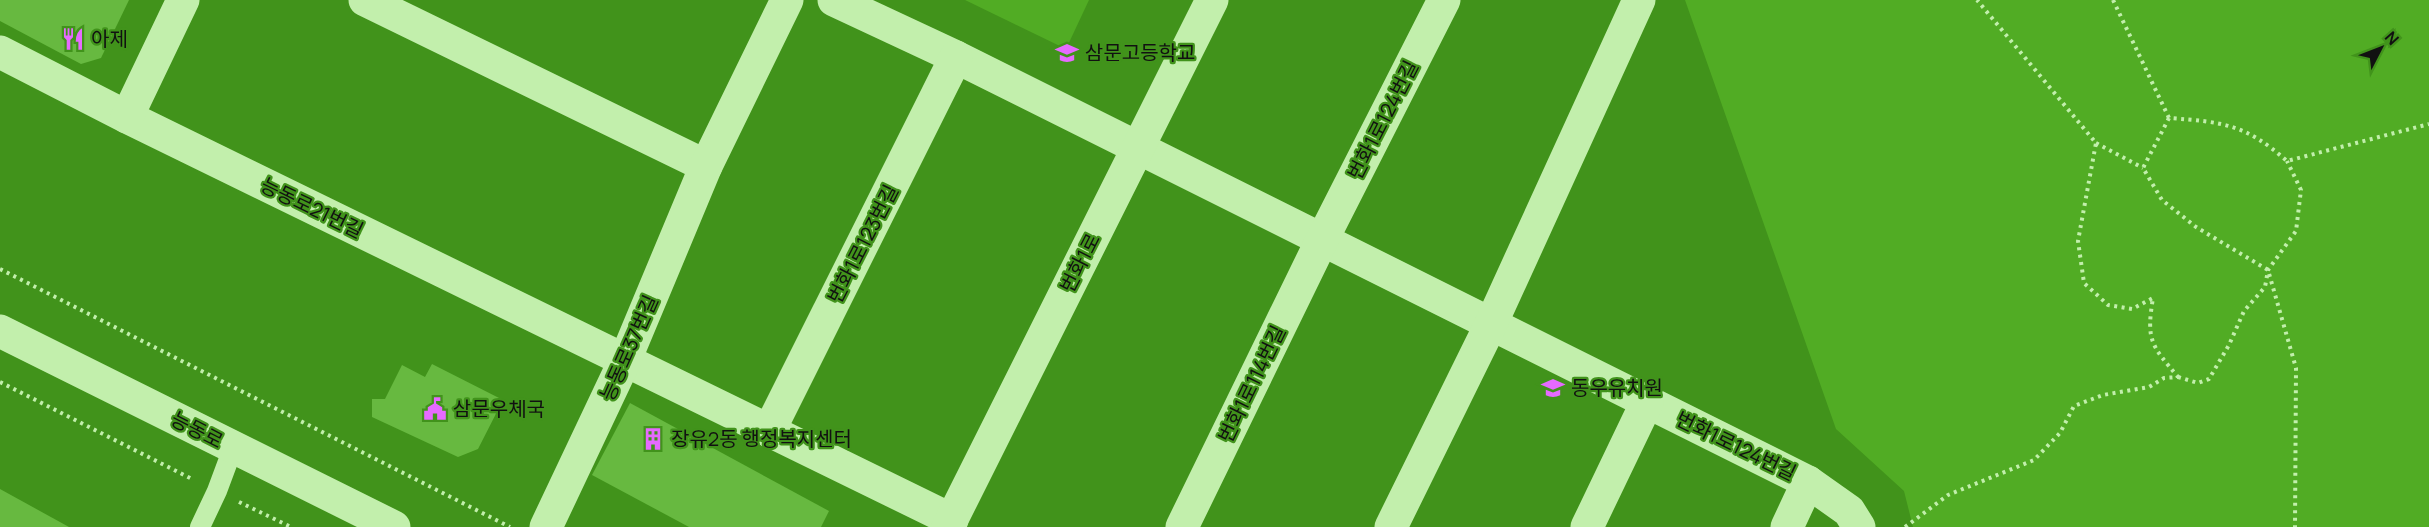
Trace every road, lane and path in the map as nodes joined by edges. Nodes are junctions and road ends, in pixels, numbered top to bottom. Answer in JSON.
{"nodes":[{"id":1,"x":183,"y":0,"type":"edge"},
{"id":2,"x":365,"y":0,"type":"edge"},
{"id":3,"x":787,"y":0,"type":"edge"},
{"id":4,"x":834,"y":0,"type":"edge"},
{"id":5,"x":1212,"y":0,"type":"edge"},
{"id":6,"x":1444,"y":0,"type":"edge"},
{"id":7,"x":1639,"y":0,"type":"edge"},
{"id":8,"x":1977,"y":0,"type":"edge"},
{"id":9,"x":2113,"y":0,"type":"edge"},
{"id":10,"x":0,"y":52,"type":"edge"},
{"id":11,"x":956,"y":57,"type":"junction"},
{"id":12,"x":127,"y":117,"type":"junction"},
{"id":13,"x":2169,"y":118,"type":"junction"},
{"id":14,"x":2429,"y":124,"type":"edge"},
{"id":15,"x":2096,"y":143,"type":"junction"},
{"id":16,"x":1137,"y":148,"type":"junction"},
{"id":17,"x":2287,"y":161,"type":"junction"},
{"id":18,"x":706,"y":166,"type":"junction"},
{"id":19,"x":2143,"y":168,"type":"junction"},
{"id":20,"x":1322,"y":240,"type":"junction"},
{"id":21,"x":0,"y":270,"type":"edge"},
{"id":22,"x":2268,"y":270,"type":"junction"},
{"id":23,"x":1491,"y":324,"type":"junction"},
{"id":24,"x":0,"y":331,"type":"edge"},
{"id":25,"x":625,"y":360,"type":"junction"},
{"id":26,"x":2178,"y":377,"type":"junction"},
{"id":27,"x":0,"y":382,"type":"edge"},
{"id":28,"x":1647,"y":402,"type":"junction"},
{"id":29,"x":769,"y":431,"type":"junction"},
{"id":30,"x":233,"y":448,"type":"junction"},
{"id":31,"x":1809,"y":482,"type":"junction"},
{"id":32,"x":217,"y":491,"type":"junction"},
{"id":33,"x":1854,"y":519,"type":"edge"},
{"id":34,"x":950,"y":523,"type":"edge"},
{"id":35,"x":200,"y":527,"type":"edge"},
{"id":36,"x":291,"y":527,"type":"edge"},
{"id":37,"x":394,"y":527,"type":"edge"},
{"id":38,"x":510,"y":527,"type":"edge"},
{"id":39,"x":546,"y":527,"type":"edge"},
{"id":40,"x":1182,"y":527,"type":"edge"},
{"id":41,"x":1391,"y":527,"type":"edge"},
{"id":42,"x":1587,"y":527,"type":"edge"},
{"id":43,"x":1787,"y":527,"type":"edge"},
{"id":44,"x":1905,"y":527,"type":"edge"},
{"id":45,"x":2295,"y":527,"type":"edge"}],
"edges":[{"from":1,"to":12,"type":"street"},
{"from":2,"to":18,"type":"street"},
{"from":3,"to":18,"type":"street","name":"능동로37번길"},
{"from":4,"to":11,"type":"street"},
{"from":5,"to":16,"type":"street","name":"번화1로"},
{"from":6,"to":20,"type":"street","name":"번화1로124번길"},
{"from":7,"to":23,"type":"street"},
{"from":8,"to":15,"type":"path"},
{"from":9,"to":13,"type":"path"},
{"from":10,"to":12,"type":"street","name":"능동로21번길"},
{"from":11,"to":16,"type":"street"},
{"from":11,"to":29,"type":"street","name":"번화1로123번길"},
{"from":12,"to":25,"type":"street","name":"능동로21번길"},
{"from":13,"to":17,"type":"path"},
{"from":13,"to":19,"type":"path"},
{"from":14,"to":17,"type":"path"},
{"from":15,"to":19,"type":"path"},
{"from":15,"to":26,"type":"path"},
{"from":16,"to":20,"type":"street","name":"번화1로124번길"},
{"from":16,"to":34,"type":"street","name":"번화1로"},
{"from":17,"to":22,"type":"path"},
{"from":18,"to":25,"type":"street","name":"능동로37번길"},
{"from":19,"to":22,"type":"path"},
{"from":20,"to":23,"type":"street","name":"번화1로124번길"},
{"from":20,"to":40,"type":"street","name":"번화1로114번길"},
{"from":21,"to":38,"type":"path"},
{"from":22,"to":26,"type":"path"},
{"from":22,"to":45,"type":"path"},
{"from":23,"to":28,"type":"street","name":"번화1로124번길"},
{"from":23,"to":41,"type":"street"},
{"from":24,"to":30,"type":"street","name":"능동로"},
{"from":25,"to":29,"type":"street","name":"능동로21번길"},
{"from":25,"to":39,"type":"street","name":"능동로37번길"},
{"from":26,"to":44,"type":"path"},
{"from":27,"to":32,"type":"path"},
{"from":28,"to":31,"type":"street","name":"번화1로124번길"},
{"from":28,"to":42,"type":"street"},
{"from":29,"to":34,"type":"street","name":"능동로21번길"},
{"from":30,"to":32,"type":"lane"},
{"from":30,"to":37,"type":"street","name":"능동로"},
{"from":31,"to":33,"type":"street","name":"번화1로124번길"},
{"from":31,"to":43,"type":"street"},
{"from":32,"to":35,"type":"lane"},
{"from":32,"to":36,"type":"path"}]}
